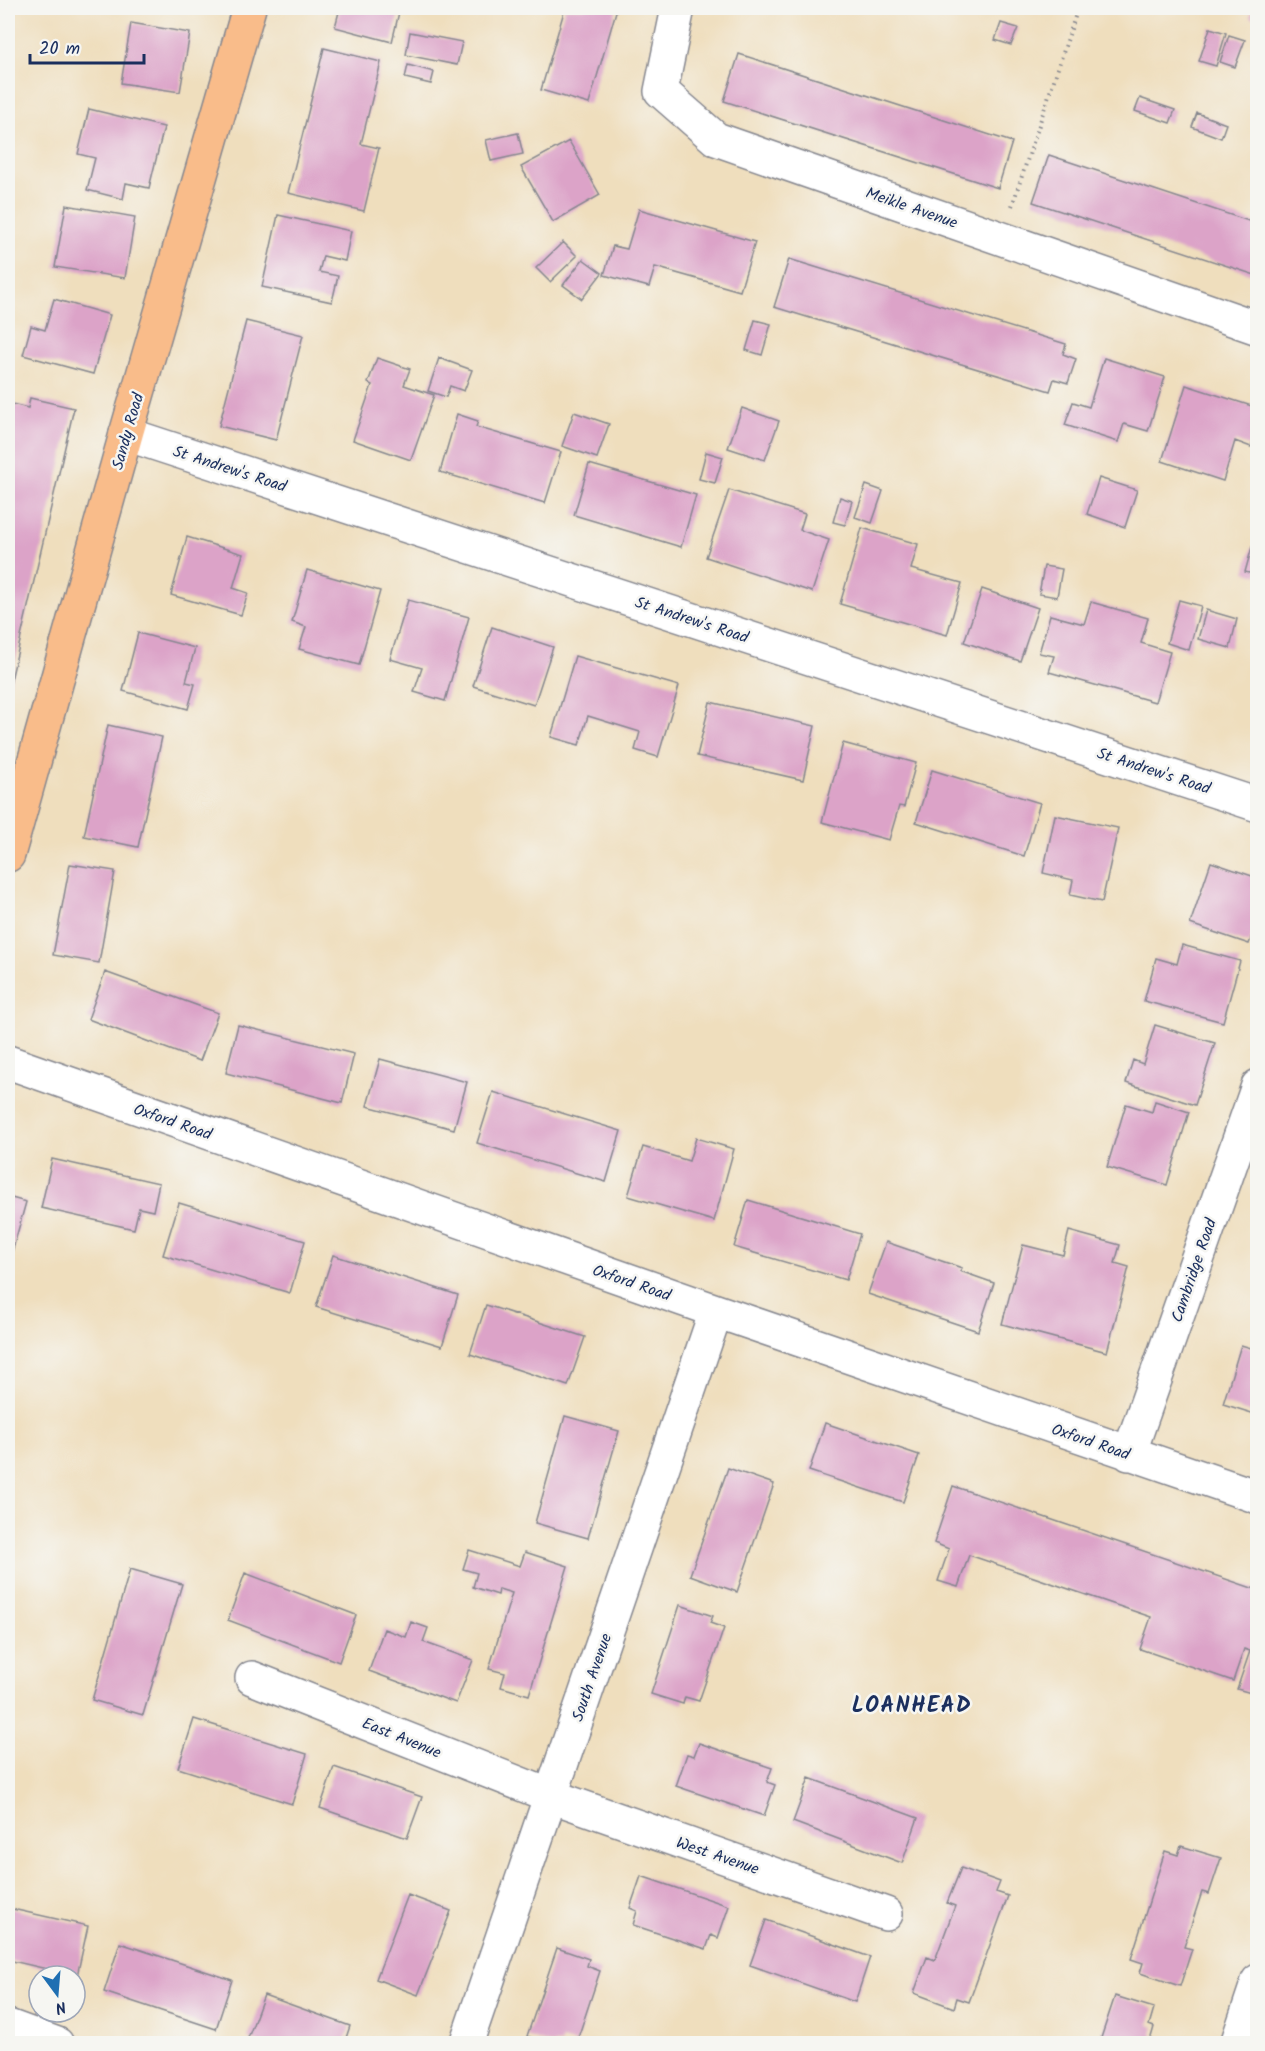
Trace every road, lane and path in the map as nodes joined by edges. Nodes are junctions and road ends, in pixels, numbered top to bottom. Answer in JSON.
{"nodes":[{"id":1,"x":249,"y":8,"type":"edge"},
{"id":2,"x":678,"y":8,"type":"edge"},
{"id":3,"x":1078,"y":8,"type":"edge"},
{"id":4,"x":1001,"y":238,"type":"junction"},
{"id":5,"x":1257,"y":328,"type":"edge"},
{"id":6,"x":126,"y":434,"type":"junction"},
{"id":7,"x":1257,"y":804,"type":"edge"},
{"id":8,"x":8,"y":855,"type":"edge"},
{"id":9,"x":8,"y":1062,"type":"edge"},
{"id":10,"x":1257,"y":1086,"type":"edge"},
{"id":11,"x":716,"y":1311,"type":"junction"},
{"id":12,"x":1129,"y":1454,"type":"junction"},
{"id":13,"x":1257,"y":1497,"type":"edge"},
{"id":14,"x":252,"y":1678,"type":"dead end"},
{"id":15,"x":551,"y":1796,"type":"junction"},
{"id":16,"x":886,"y":1914,"type":"dead end"},
{"id":17,"x":1257,"y":1981,"type":"edge"},
{"id":18,"x":8,"y":2026,"type":"edge"},
{"id":19,"x":57,"y":2043,"type":"edge"},
{"id":20,"x":466,"y":2043,"type":"edge"},
{"id":21,"x":1237,"y":2043,"type":"edge"}],
"edges":[{"from":1,"to":6,"type":"main road","name":"Sandy Road"},
{"from":2,"to":4,"type":"street","name":"Meikle Avenue"},
{"from":3,"to":4,"type":"path"},
{"from":4,"to":5,"type":"street","name":"Meikle Avenue"},
{"from":6,"to":7,"type":"street","name":"St Andrew's Road"},
{"from":6,"to":8,"type":"main road","name":"Sandy Road"},
{"from":9,"to":11,"type":"street","name":"Oxford Road"},
{"from":10,"to":12,"type":"street","name":"Cambridge Road"},
{"from":11,"to":12,"type":"street","name":"Oxford Road"},
{"from":11,"to":15,"type":"street","name":"South Avenue"},
{"from":12,"to":13,"type":"street","name":"Oxford Road"},
{"from":14,"to":15,"type":"street","name":"East Avenue"},
{"from":15,"to":16,"type":"street","name":"West Avenue"},
{"from":15,"to":20,"type":"street","name":"South Avenue"},
{"from":17,"to":21,"type":"street"},
{"from":18,"to":19,"type":"street"}]}
